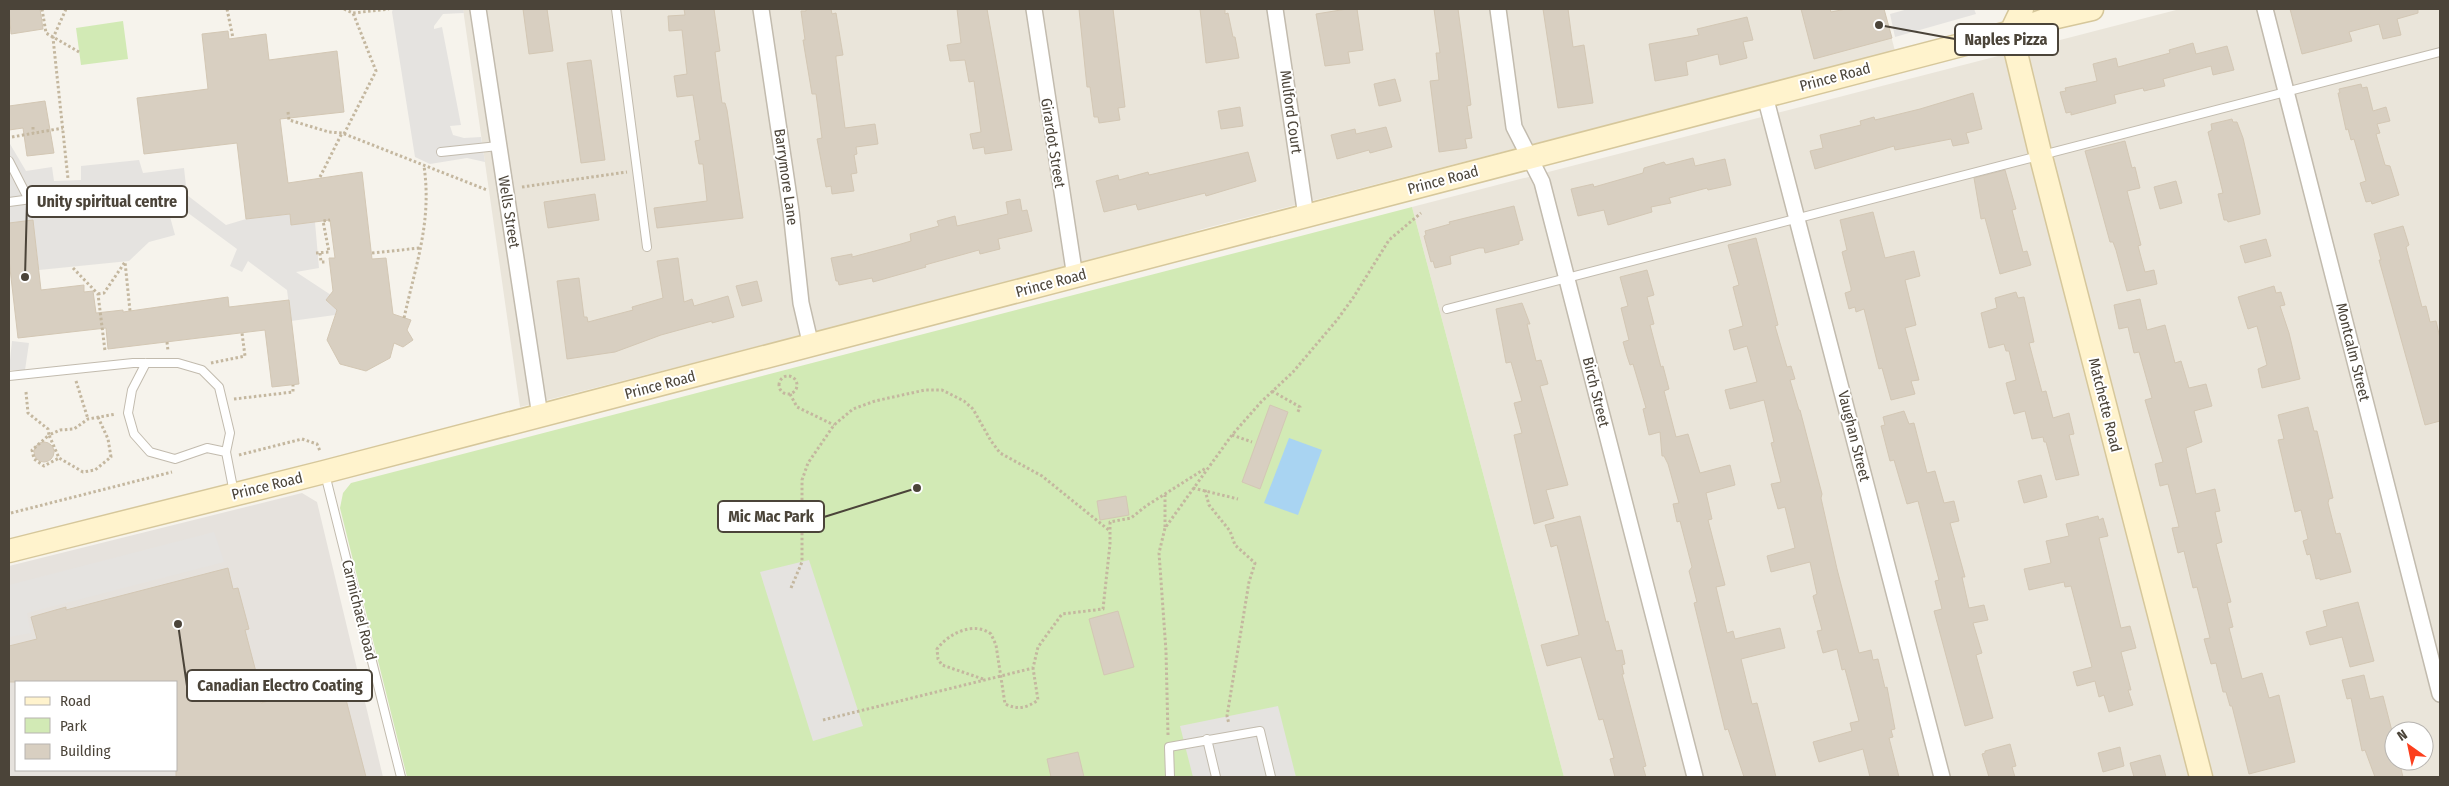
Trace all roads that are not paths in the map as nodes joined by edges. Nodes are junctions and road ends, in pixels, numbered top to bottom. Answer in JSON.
{"nodes":[{"id":1,"x":478,"y":9,"type":"edge"},
{"id":2,"x":616,"y":9,"type":"edge"},
{"id":3,"x":760,"y":9,"type":"edge"},
{"id":4,"x":1034,"y":9,"type":"edge"},
{"id":5,"x":1275,"y":9,"type":"edge"},
{"id":6,"x":1498,"y":9,"type":"edge"},
{"id":7,"x":2022,"y":9,"type":"edge"},
{"id":8,"x":2090,"y":9,"type":"edge"},
{"id":9,"x":2265,"y":9,"type":"edge"},
{"id":10,"x":2011,"y":32,"type":"junction"},
{"id":11,"x":2440,"y":52,"type":"edge"},
{"id":12,"x":2286,"y":93,"type":"junction"},
{"id":13,"x":1765,"y":96,"type":"junction"},
{"id":14,"x":498,"y":146,"type":"junction"},
{"id":15,"x":441,"y":152,"type":"dead end"},
{"id":16,"x":2041,"y":157,"type":"junction"},
{"id":17,"x":1529,"y":158,"type":"junction"},
{"id":18,"x":9,"y":161,"type":"edge"},
{"id":19,"x":39,"y":198,"type":"dead end"},
{"id":20,"x":30,"y":200,"type":"junction"},
{"id":21,"x":9,"y":202,"type":"edge"},
{"id":22,"x":1306,"y":216,"type":"junction"},
{"id":23,"x":1798,"y":220,"type":"junction"},
{"id":24,"x":647,"y":247,"type":"dead end"},
{"id":25,"x":1075,"y":277,"type":"junction"},
{"id":26,"x":1567,"y":279,"type":"junction"},
{"id":27,"x":1447,"y":309,"type":"dead end"},
{"id":28,"x":811,"y":346,"type":"junction"},
{"id":29,"x":146,"y":363,"type":"junction"},
{"id":30,"x":9,"y":376,"type":"edge"},
{"id":31,"x":540,"y":416,"type":"junction"},
{"id":32,"x":227,"y":455,"type":"junction"},
{"id":33,"x":322,"y":461,"type":"junction"},
{"id":34,"x":235,"y":494,"type":"junction"},
{"id":35,"x":9,"y":551,"type":"edge"},
{"id":36,"x":2440,"y":694,"type":"edge"},
{"id":37,"x":1207,"y":739,"type":"junction"},
{"id":38,"x":401,"y":777,"type":"edge"},
{"id":39,"x":1170,"y":777,"type":"edge"},
{"id":40,"x":1216,"y":777,"type":"edge"},
{"id":41,"x":1271,"y":777,"type":"edge"},
{"id":42,"x":1695,"y":777,"type":"edge"},
{"id":43,"x":1942,"y":777,"type":"edge"},
{"id":44,"x":2201,"y":777,"type":"edge"}],
"edges":[{"from":1,"to":14,"type":"street","name":"Wells Street"},
{"from":2,"to":24,"type":"lane"},
{"from":3,"to":28,"type":"street","name":"Barrymore Lane"},
{"from":4,"to":25,"type":"street","name":"Girardot Street"},
{"from":5,"to":22,"type":"street","name":"Mulford Court"},
{"from":6,"to":17,"type":"street","name":"Birch Street"},
{"from":7,"to":10,"type":"street"},
{"from":8,"to":10,"type":"street","name":"Prince Road"},
{"from":9,"to":12,"type":"street","name":"Montcalm Street"},
{"from":10,"to":13,"type":"street","name":"Prince Road"},
{"from":10,"to":16,"type":"street","name":"Matchette Road"},
{"from":11,"to":12,"type":"lane"},
{"from":12,"to":16,"type":"lane"},
{"from":12,"to":36,"type":"street","name":"Montcalm Street"},
{"from":13,"to":17,"type":"street","name":"Prince Road"},
{"from":13,"to":23,"type":"street","name":"Vaughan Street"},
{"from":14,"to":15,"type":"lane"},
{"from":14,"to":31,"type":"street","name":"Wells Street"},
{"from":16,"to":23,"type":"lane"},
{"from":16,"to":44,"type":"street","name":"Matchette Road"},
{"from":17,"to":22,"type":"street","name":"Prince Road"},
{"from":17,"to":26,"type":"street","name":"Birch Street"},
{"from":18,"to":20,"type":"lane"},
{"from":19,"to":20,"type":"lane"},
{"from":20,"to":21,"type":"lane"},
{"from":22,"to":25,"type":"street","name":"Prince Road"},
{"from":23,"to":26,"type":"lane"},
{"from":23,"to":43,"type":"street","name":"Vaughan Street"},
{"from":25,"to":28,"type":"street","name":"Prince Road"},
{"from":26,"to":27,"type":"lane"},
{"from":26,"to":42,"type":"street","name":"Birch Street"},
{"from":28,"to":31,"type":"street","name":"Prince Road"},
{"from":29,"to":30,"type":"lane"},
{"from":29,"to":32,"type":"lane"},
{"from":29,"to":32,"type":"lane"},
{"from":31,"to":33,"type":"street","name":"Prince Road"},
{"from":32,"to":34,"type":"lane"},
{"from":33,"to":34,"type":"street","name":"Prince Road"},
{"from":33,"to":38,"type":"lane","name":"Carmichael Road"},
{"from":34,"to":35,"type":"street","name":"Prince Road"},
{"from":37,"to":39,"type":"lane"},
{"from":37,"to":40,"type":"lane"},
{"from":37,"to":41,"type":"lane"}]}
